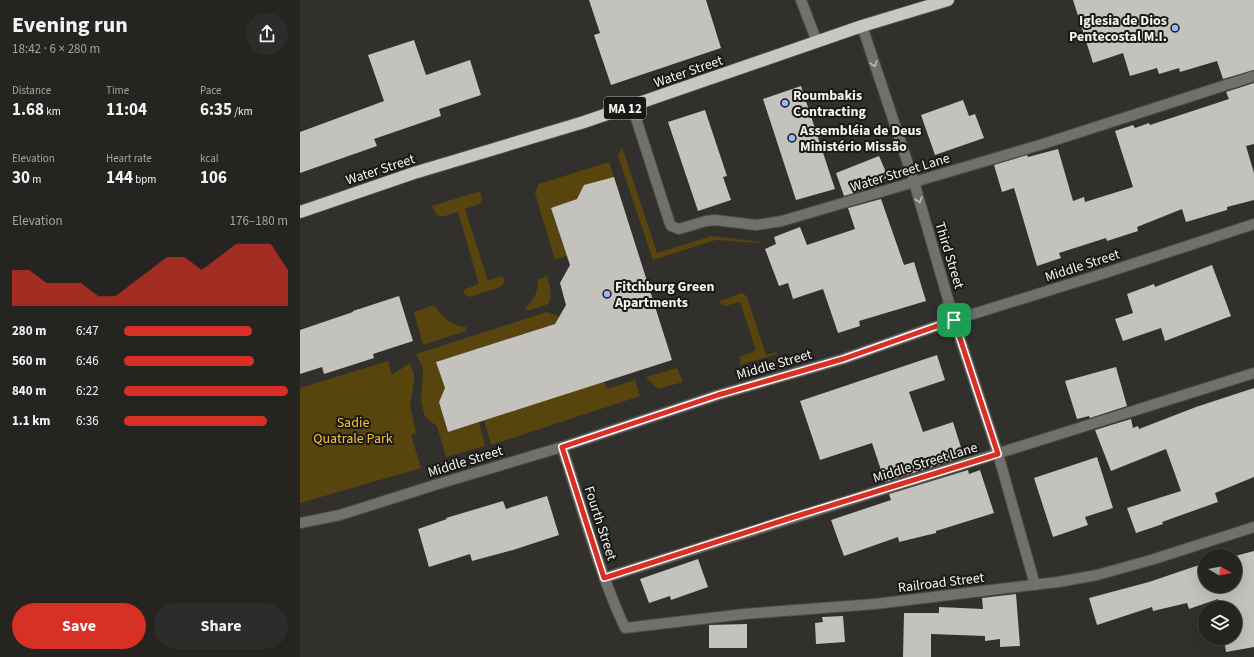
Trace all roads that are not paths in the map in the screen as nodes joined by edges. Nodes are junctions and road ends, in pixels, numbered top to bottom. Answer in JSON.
{"nodes":[{"id":1,"x":801,"y":0,"type":"edge"},
{"id":2,"x":948,"y":0,"type":"edge"},
{"id":3,"x":862,"y":26,"type":"junction"},
{"id":4,"x":817,"y":42,"type":"junction"},
{"id":5,"x":1254,"y":76,"type":"edge"},
{"id":6,"x":632,"y":106,"type":"junction"},
{"id":7,"x":914,"y":182,"type":"junction"},
{"id":8,"x":300,"y":212,"type":"edge"},
{"id":9,"x":1254,"y":224,"type":"edge"},
{"id":10,"x":954,"y":320,"type":"junction"},
{"id":11,"x":1254,"y":373,"type":"edge"},
{"id":12,"x":562,"y":447,"type":"junction"},
{"id":13,"x":998,"y":454,"type":"junction"},
{"id":14,"x":300,"y":524,"type":"edge"},
{"id":15,"x":1254,"y":527,"type":"edge"},
{"id":16,"x":604,"y":578,"type":"junction"},
{"id":17,"x":1035,"y":585,"type":"junction"},
{"id":18,"x":625,"y":628,"type":"joint"}],
"edges":[{"from":1,"to":4,"type":"street"},
{"from":2,"to":3,"type":"highway","name":"Water Street","number":"MA 12"},
{"from":3,"to":4,"type":"highway","name":"Water Street","number":"MA 12"},
{"from":3,"to":7,"type":"street","name":"Third Street","one_way":true},
{"from":4,"to":6,"type":"highway","name":"Water Street","number":"MA 12"},
{"from":5,"to":7,"type":"street","name":"Water Street Lane"},
{"from":6,"to":7,"type":"street","name":"Water Street Lane"},
{"from":6,"to":8,"type":"highway","name":"Water Street","number":"MA 12"},
{"from":7,"to":10,"type":"street","name":"Third Street","one_way":true},
{"from":9,"to":10,"type":"street","name":"Middle Street"},
{"from":10,"to":12,"type":"street","name":"Middle Street"},
{"from":10,"to":13,"type":"street","name":"Third Street"},
{"from":11,"to":13,"type":"street","name":"Middle Street Lane"},
{"from":12,"to":14,"type":"street","name":"Middle Street"},
{"from":12,"to":16,"type":"street","name":"Fourth Street"},
{"from":13,"to":16,"type":"street","name":"Middle Street Lane"},
{"from":13,"to":17,"type":"street","name":"Third Street"},
{"from":15,"to":17,"type":"street","name":"Railroad Street"},
{"from":16,"to":18,"type":"street","name":"Fourth Street"},
{"from":17,"to":18,"type":"street","name":"Railroad Street"}]}
